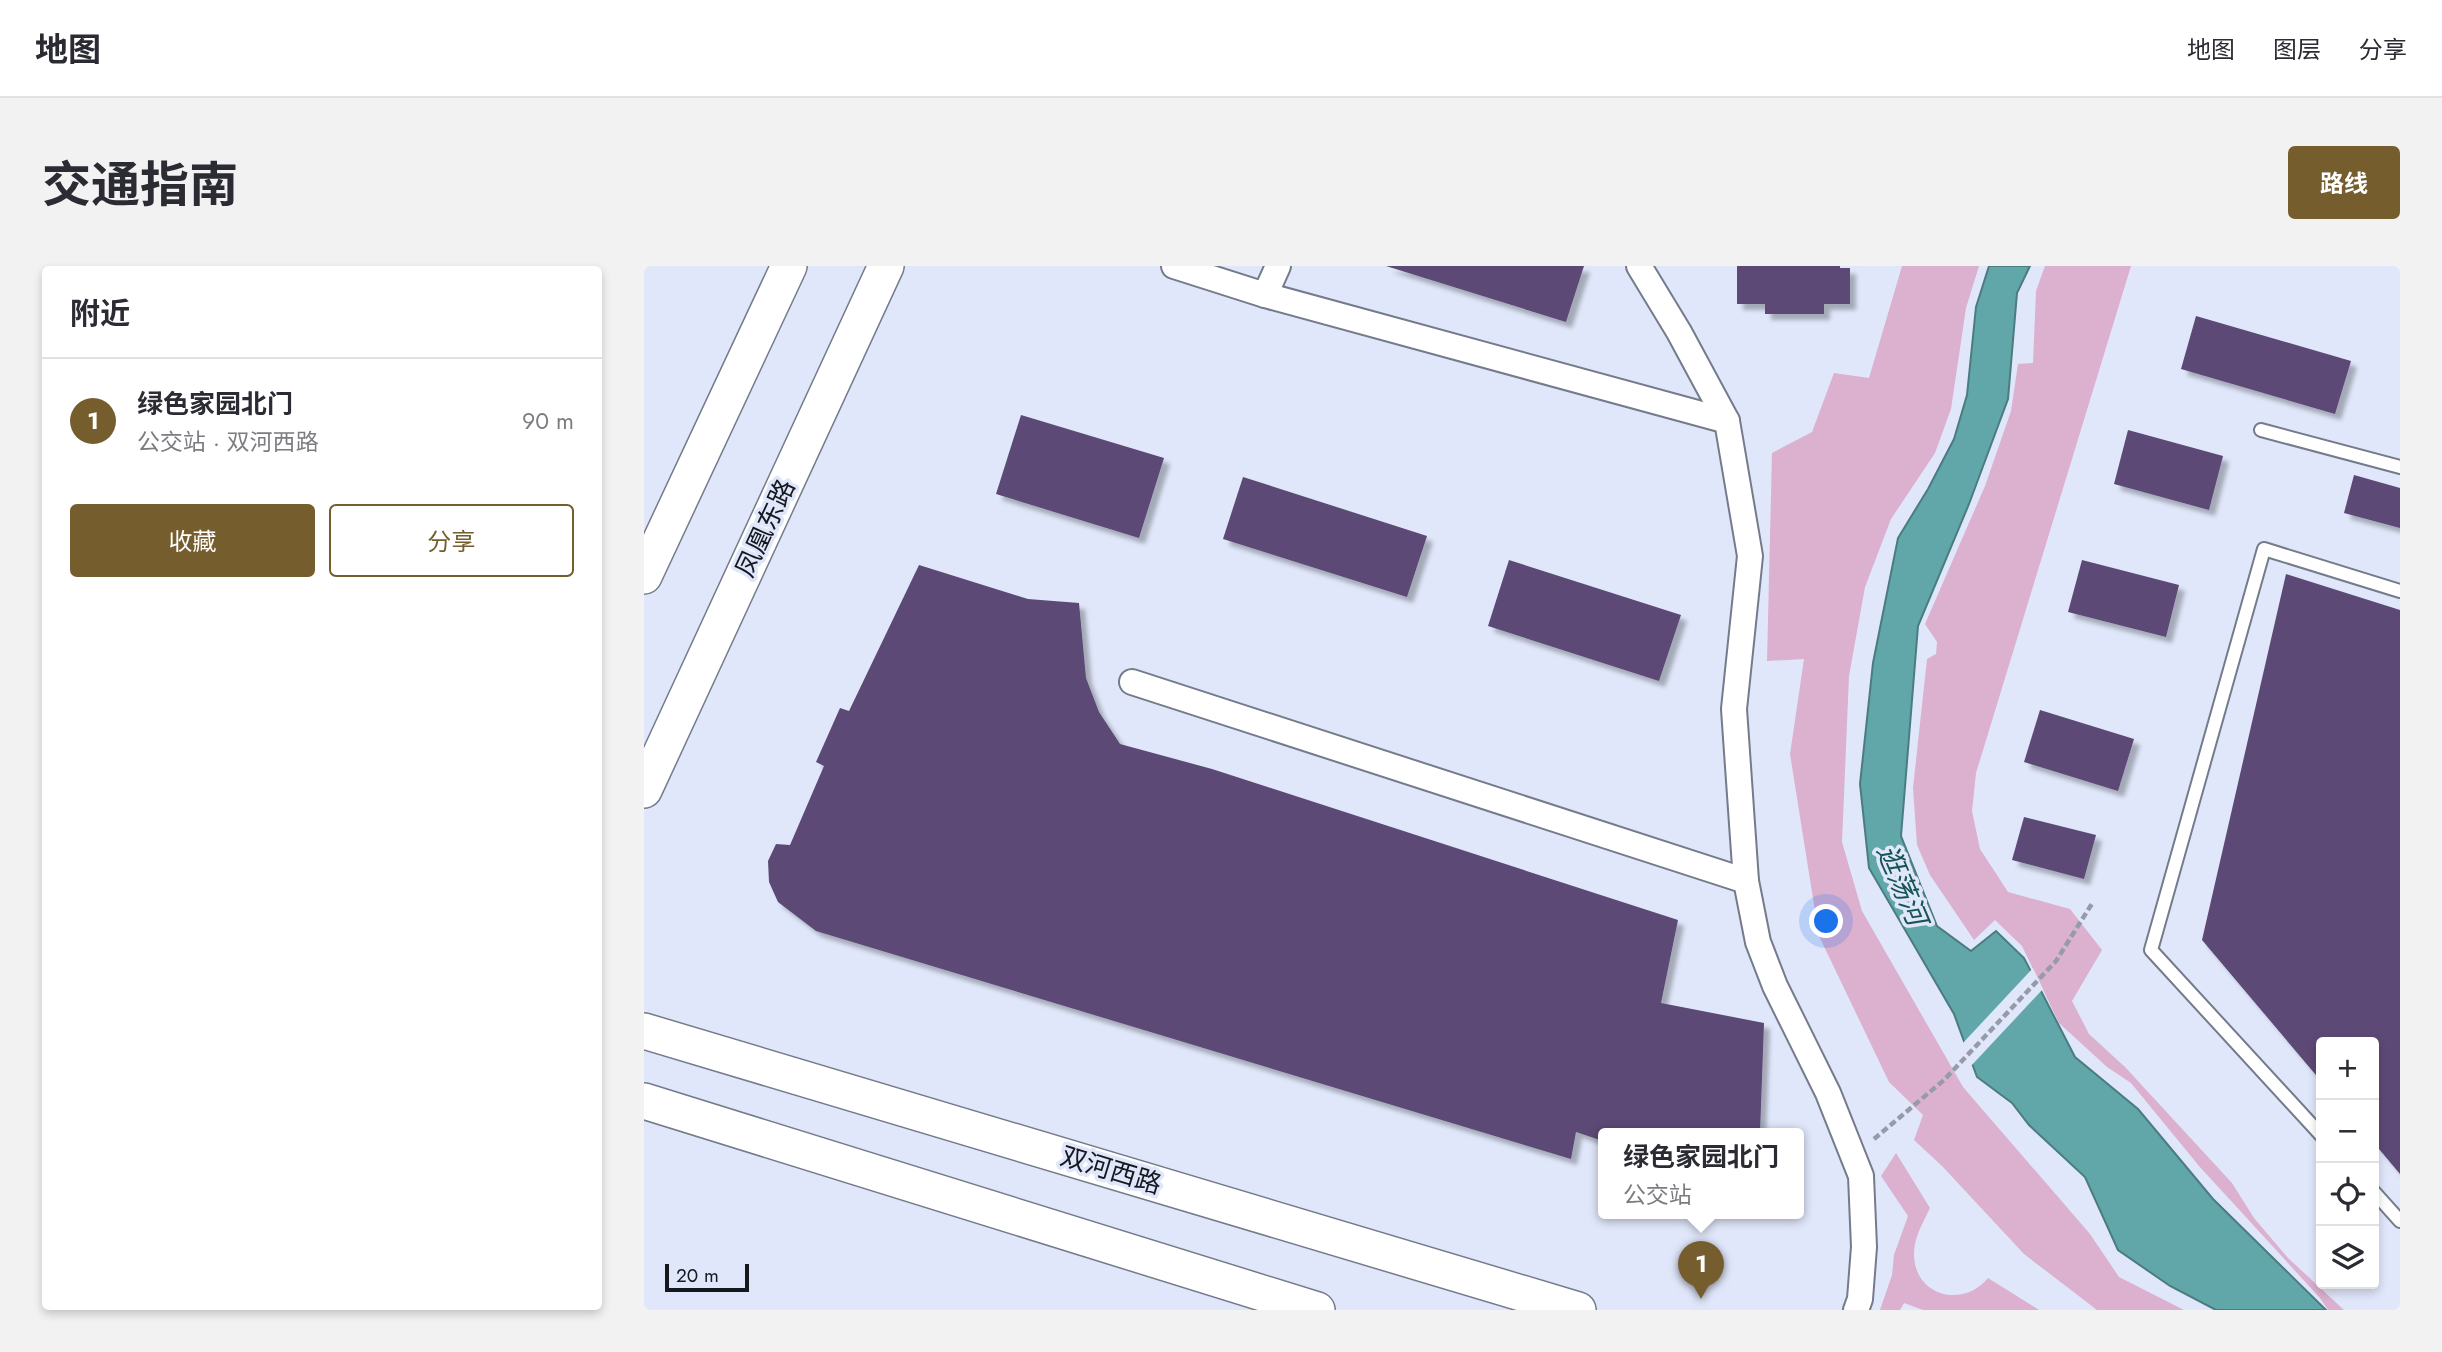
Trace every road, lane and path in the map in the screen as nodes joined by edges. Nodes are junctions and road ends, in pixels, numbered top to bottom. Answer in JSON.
{"nodes":[{"id":1,"x":789,"y":266,"type":"edge"},
{"id":2,"x":886,"y":266,"type":"edge"},
{"id":3,"x":1174,"y":266,"type":"edge"},
{"id":4,"x":1278,"y":266,"type":"edge"},
{"id":5,"x":1639,"y":266,"type":"edge"},
{"id":6,"x":1265,"y":295,"type":"junction"},
{"id":7,"x":1727,"y":421,"type":"junction"},
{"id":8,"x":2261,"y":430,"type":"dead end"},
{"id":9,"x":2400,"y":467,"type":"edge"},
{"id":10,"x":644,"y":576,"type":"edge"},
{"id":11,"x":2400,"y":591,"type":"edge"},
{"id":12,"x":1132,"y":682,"type":"dead end"},
{"id":13,"x":644,"y":790,"type":"edge"},
{"id":14,"x":1746,"y":881,"type":"junction"},
{"id":15,"x":2093,"y":902,"type":"dead end"},
{"id":16,"x":644,"y":1031,"type":"edge"},
{"id":17,"x":644,"y":1101,"type":"edge"},
{"id":18,"x":2316,"y":1130,"type":"edge"},
{"id":19,"x":1853,"y":1156,"type":"junction"},
{"id":20,"x":2379,"y":1198,"type":"edge"},
{"id":21,"x":2400,"y":1221,"type":"edge"},
{"id":22,"x":1317,"y":1310,"type":"edge"},
{"id":23,"x":1578,"y":1310,"type":"edge"},
{"id":24,"x":1856,"y":1310,"type":"edge"}],
"edges":[{"from":1,"to":10,"type":"street"},
{"from":2,"to":13,"type":"street","name":"凤凰东路"},
{"from":3,"to":6,"type":"street"},
{"from":4,"to":6,"type":"street"},
{"from":5,"to":7,"type":"street"},
{"from":6,"to":7,"type":"street"},
{"from":7,"to":14,"type":"street"},
{"from":8,"to":9,"type":"lane"},
{"from":11,"to":18,"type":"lane"},
{"from":12,"to":14,"type":"street"},
{"from":14,"to":19,"type":"street"},
{"from":15,"to":19,"type":"path"},
{"from":16,"to":23,"type":"street","name":"双河西路"},
{"from":17,"to":22,"type":"street"},
{"from":19,"to":24,"type":"street"},
{"from":20,"to":21,"type":"lane"}]}
